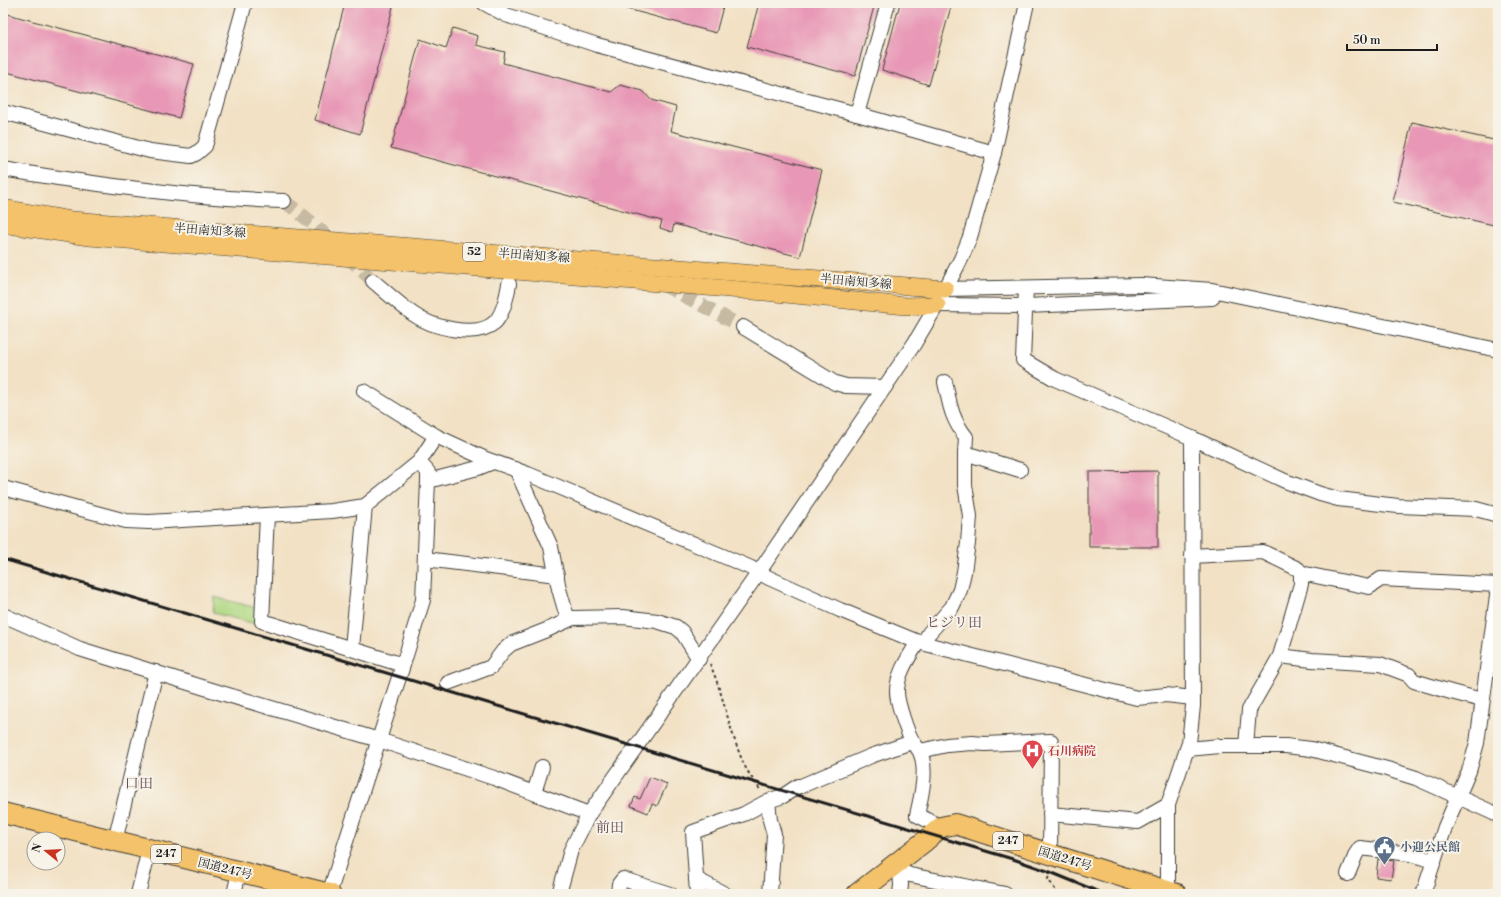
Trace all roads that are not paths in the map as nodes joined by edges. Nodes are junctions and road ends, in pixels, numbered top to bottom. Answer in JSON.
{"nodes":[{"id":1,"x":245,"y":3,"type":"edge"},
{"id":2,"x":484,"y":3,"type":"edge"},
{"id":3,"x":888,"y":3,"type":"edge"},
{"id":4,"x":1028,"y":3,"type":"edge"},
{"id":5,"x":3,"y":112,"type":"edge"},
{"id":6,"x":857,"y":114,"type":"junction"},
{"id":7,"x":994,"y":153,"type":"junction"},
{"id":8,"x":3,"y":169,"type":"edge"},
{"id":9,"x":284,"y":200,"type":"tunnel mouth"},
{"id":10,"x":3,"y":208,"type":"edge"},
{"id":11,"x":3,"y":224,"type":"edge"},
{"id":12,"x":373,"y":281,"type":"tunnel mouth"},
{"id":13,"x":509,"y":284,"type":"dead end"},
{"id":14,"x":1026,"y":288,"type":"junction"},
{"id":15,"x":945,"y":289,"type":"junction"},
{"id":16,"x":936,"y":305,"type":"junction"},
{"id":17,"x":1026,"y":306,"type":"junction"},
{"id":18,"x":1296,"y":308,"type":"junction"},
{"id":19,"x":743,"y":327,"type":"tunnel mouth"},
{"id":20,"x":1498,"y":350,"type":"edge"},
{"id":21,"x":945,"y":382,"type":"dead end"},
{"id":22,"x":885,"y":387,"type":"junction"},
{"id":23,"x":364,"y":391,"type":"dead end"},
{"id":24,"x":436,"y":436,"type":"junction"},
{"id":25,"x":1192,"y":438,"type":"junction"},
{"id":26,"x":965,"y":453,"type":"junction"},
{"id":27,"x":419,"y":462,"type":"junction"},
{"id":28,"x":494,"y":462,"type":"junction"},
{"id":29,"x":516,"y":470,"type":"junction"},
{"id":30,"x":1020,"y":470,"type":"dead end"},
{"id":31,"x":428,"y":481,"type":"junction"},
{"id":32,"x":3,"y":488,"type":"edge"},
{"id":33,"x":365,"y":506,"type":"junction"},
{"id":34,"x":267,"y":515,"type":"junction"},
{"id":35,"x":1498,"y":515,"type":"edge"},
{"id":36,"x":1192,"y":556,"type":"junction"},
{"id":37,"x":425,"y":559,"type":"junction"},
{"id":38,"x":759,"y":572,"type":"junction"},
{"id":39,"x":1301,"y":573,"type":"junction"},
{"id":40,"x":557,"y":575,"type":"junction"},
{"id":41,"x":1498,"y":585,"type":"edge"},
{"id":42,"x":1498,"y":588,"type":"edge"},
{"id":43,"x":3,"y":616,"type":"edge"},
{"id":44,"x":568,"y":620,"type":"junction"},
{"id":45,"x":920,"y":642,"type":"junction"},
{"id":46,"x":352,"y":648,"type":"junction"},
{"id":47,"x":1280,"y":656,"type":"junction"},
{"id":48,"x":704,"y":661,"type":"junction"},
{"id":49,"x":403,"y":665,"type":"junction"},
{"id":50,"x":156,"y":672,"type":"junction"},
{"id":51,"x":448,"y":683,"type":"dead end"},
{"id":52,"x":1192,"y":698,"type":"junction"},
{"id":53,"x":1482,"y":700,"type":"junction"},
{"id":54,"x":379,"y":740,"type":"junction"},
{"id":55,"x":1246,"y":746,"type":"junction"},
{"id":56,"x":916,"y":747,"type":"junction"},
{"id":57,"x":1188,"y":749,"type":"junction"},
{"id":58,"x":542,"y":767,"type":"dead end"},
{"id":59,"x":534,"y":793,"type":"junction"},
{"id":60,"x":1459,"y":798,"type":"junction"},
{"id":61,"x":768,"y":801,"type":"junction"},
{"id":62,"x":1168,"y":805,"type":"junction"},
{"id":63,"x":3,"y":813,"type":"edge"},
{"id":64,"x":589,"y":814,"type":"junction"},
{"id":65,"x":1050,"y":814,"type":"junction"},
{"id":66,"x":1498,"y":815,"type":"edge"},
{"id":67,"x":941,"y":827,"type":"junction"},
{"id":68,"x":115,"y":841,"type":"junction"},
{"id":69,"x":149,"y":850,"type":"junction"},
{"id":70,"x":1050,"y":861,"type":"junction"},
{"id":71,"x":1434,"y":861,"type":"junction"},
{"id":72,"x":897,"y":868,"type":"junction"},
{"id":73,"x":239,"y":872,"type":"junction"},
{"id":74,"x":1348,"y":874,"type":"dead end"},
{"id":75,"x":696,"y":879,"type":"junction"},
{"id":76,"x":1173,"y":893,"type":"edge"},
{"id":77,"x":138,"y":894,"type":"edge"},
{"id":78,"x":234,"y":894,"type":"edge"},
{"id":79,"x":330,"y":894,"type":"edge"},
{"id":80,"x":559,"y":894,"type":"edge"},
{"id":81,"x":618,"y":894,"type":"edge"},
{"id":82,"x":670,"y":894,"type":"edge"},
{"id":83,"x":696,"y":894,"type":"edge"},
{"id":84,"x":725,"y":894,"type":"edge"},
{"id":85,"x":770,"y":894,"type":"edge"},
{"id":86,"x":857,"y":894,"type":"edge"},
{"id":87,"x":900,"y":894,"type":"edge"},
{"id":88,"x":1006,"y":894,"type":"edge"},
{"id":89,"x":1423,"y":894,"type":"edge"}],
"edges":[{"from":1,"to":5,"type":"street"},
{"from":2,"to":6,"type":"street"},
{"from":3,"to":6,"type":"street"},
{"from":4,"to":7,"type":"street"},
{"from":6,"to":7,"type":"street"},
{"from":7,"to":15,"type":"street"},
{"from":8,"to":9,"type":"street"},
{"from":10,"to":15,"type":"main road","name":"半田南知多線","number":"52"},
{"from":11,"to":16,"type":"main road","name":"半田南知多線","number":"52"},
{"from":12,"to":13,"type":"street"},
{"from":14,"to":15,"type":"street"},
{"from":14,"to":17,"type":"street"},
{"from":14,"to":18,"type":"street"},
{"from":15,"to":16,"type":"street"},
{"from":16,"to":17,"type":"street"},
{"from":16,"to":22,"type":"street"},
{"from":17,"to":18,"type":"street"},
{"from":17,"to":25,"type":"street"},
{"from":18,"to":20,"type":"street"},
{"from":19,"to":22,"type":"street"},
{"from":21,"to":26,"type":"street"},
{"from":22,"to":38,"type":"street"},
{"from":23,"to":24,"type":"street"},
{"from":24,"to":27,"type":"street"},
{"from":24,"to":28,"type":"street"},
{"from":25,"to":35,"type":"street"},
{"from":25,"to":36,"type":"street"},
{"from":26,"to":30,"type":"street"},
{"from":26,"to":45,"type":"street"},
{"from":27,"to":31,"type":"street"},
{"from":27,"to":33,"type":"street"},
{"from":28,"to":29,"type":"street"},
{"from":28,"to":31,"type":"street"},
{"from":29,"to":38,"type":"street"},
{"from":29,"to":40,"type":"street"},
{"from":31,"to":37,"type":"street"},
{"from":32,"to":34,"type":"street"},
{"from":33,"to":34,"type":"street"},
{"from":33,"to":46,"type":"street"},
{"from":34,"to":46,"type":"street"},
{"from":36,"to":39,"type":"street"},
{"from":36,"to":52,"type":"street"},
{"from":37,"to":40,"type":"street"},
{"from":37,"to":49,"type":"street"},
{"from":38,"to":45,"type":"street"},
{"from":38,"to":48,"type":"street"},
{"from":39,"to":41,"type":"street"},
{"from":39,"to":47,"type":"street"},
{"from":40,"to":44,"type":"street"},
{"from":42,"to":53,"type":"street"},
{"from":43,"to":50,"type":"street"},
{"from":44,"to":48,"type":"street"},
{"from":44,"to":51,"type":"street"},
{"from":45,"to":52,"type":"street"},
{"from":45,"to":56,"type":"street"},
{"from":46,"to":49,"type":"street"},
{"from":47,"to":53,"type":"street"},
{"from":47,"to":55,"type":"street"},
{"from":48,"to":64,"type":"street"},
{"from":49,"to":54,"type":"street"},
{"from":50,"to":54,"type":"street"},
{"from":50,"to":68,"type":"street"},
{"from":52,"to":57,"type":"street"},
{"from":53,"to":60,"type":"street"},
{"from":54,"to":59,"type":"street"},
{"from":54,"to":79,"type":"street"},
{"from":55,"to":57,"type":"street"},
{"from":55,"to":60,"type":"street"},
{"from":56,"to":61,"type":"street"},
{"from":56,"to":65,"type":"street"},
{"from":56,"to":67,"type":"street"},
{"from":57,"to":62,"type":"street"},
{"from":58,"to":59,"type":"street"},
{"from":59,"to":64,"type":"street"},
{"from":60,"to":66,"type":"street"},
{"from":60,"to":71,"type":"street"},
{"from":61,"to":75,"type":"street"},
{"from":61,"to":85,"type":"street"},
{"from":62,"to":65,"type":"street"},
{"from":62,"to":76,"type":"street"},
{"from":63,"to":68,"type":"highway","name":"国道247号","number":"247"},
{"from":64,"to":80,"type":"street"},
{"from":65,"to":70,"type":"street"},
{"from":67,"to":70,"type":"highway","name":"国道247号","number":"247"},
{"from":67,"to":72,"type":"highway"},
{"from":68,"to":69,"type":"highway","name":"国道247号","number":"247"},
{"from":69,"to":73,"type":"highway","name":"国道247号","number":"247"},
{"from":69,"to":77,"type":"street"},
{"from":70,"to":76,"type":"highway","name":"国道247号","number":"247"},
{"from":71,"to":74,"type":"street"},
{"from":71,"to":89,"type":"street"},
{"from":72,"to":86,"type":"highway"},
{"from":72,"to":87,"type":"street"},
{"from":72,"to":88,"type":"street"},
{"from":73,"to":78,"type":"street"},
{"from":73,"to":79,"type":"highway","name":"国道247号","number":"247"},
{"from":75,"to":83,"type":"street"},
{"from":75,"to":84,"type":"street"},
{"from":81,"to":82,"type":"street"}]}
